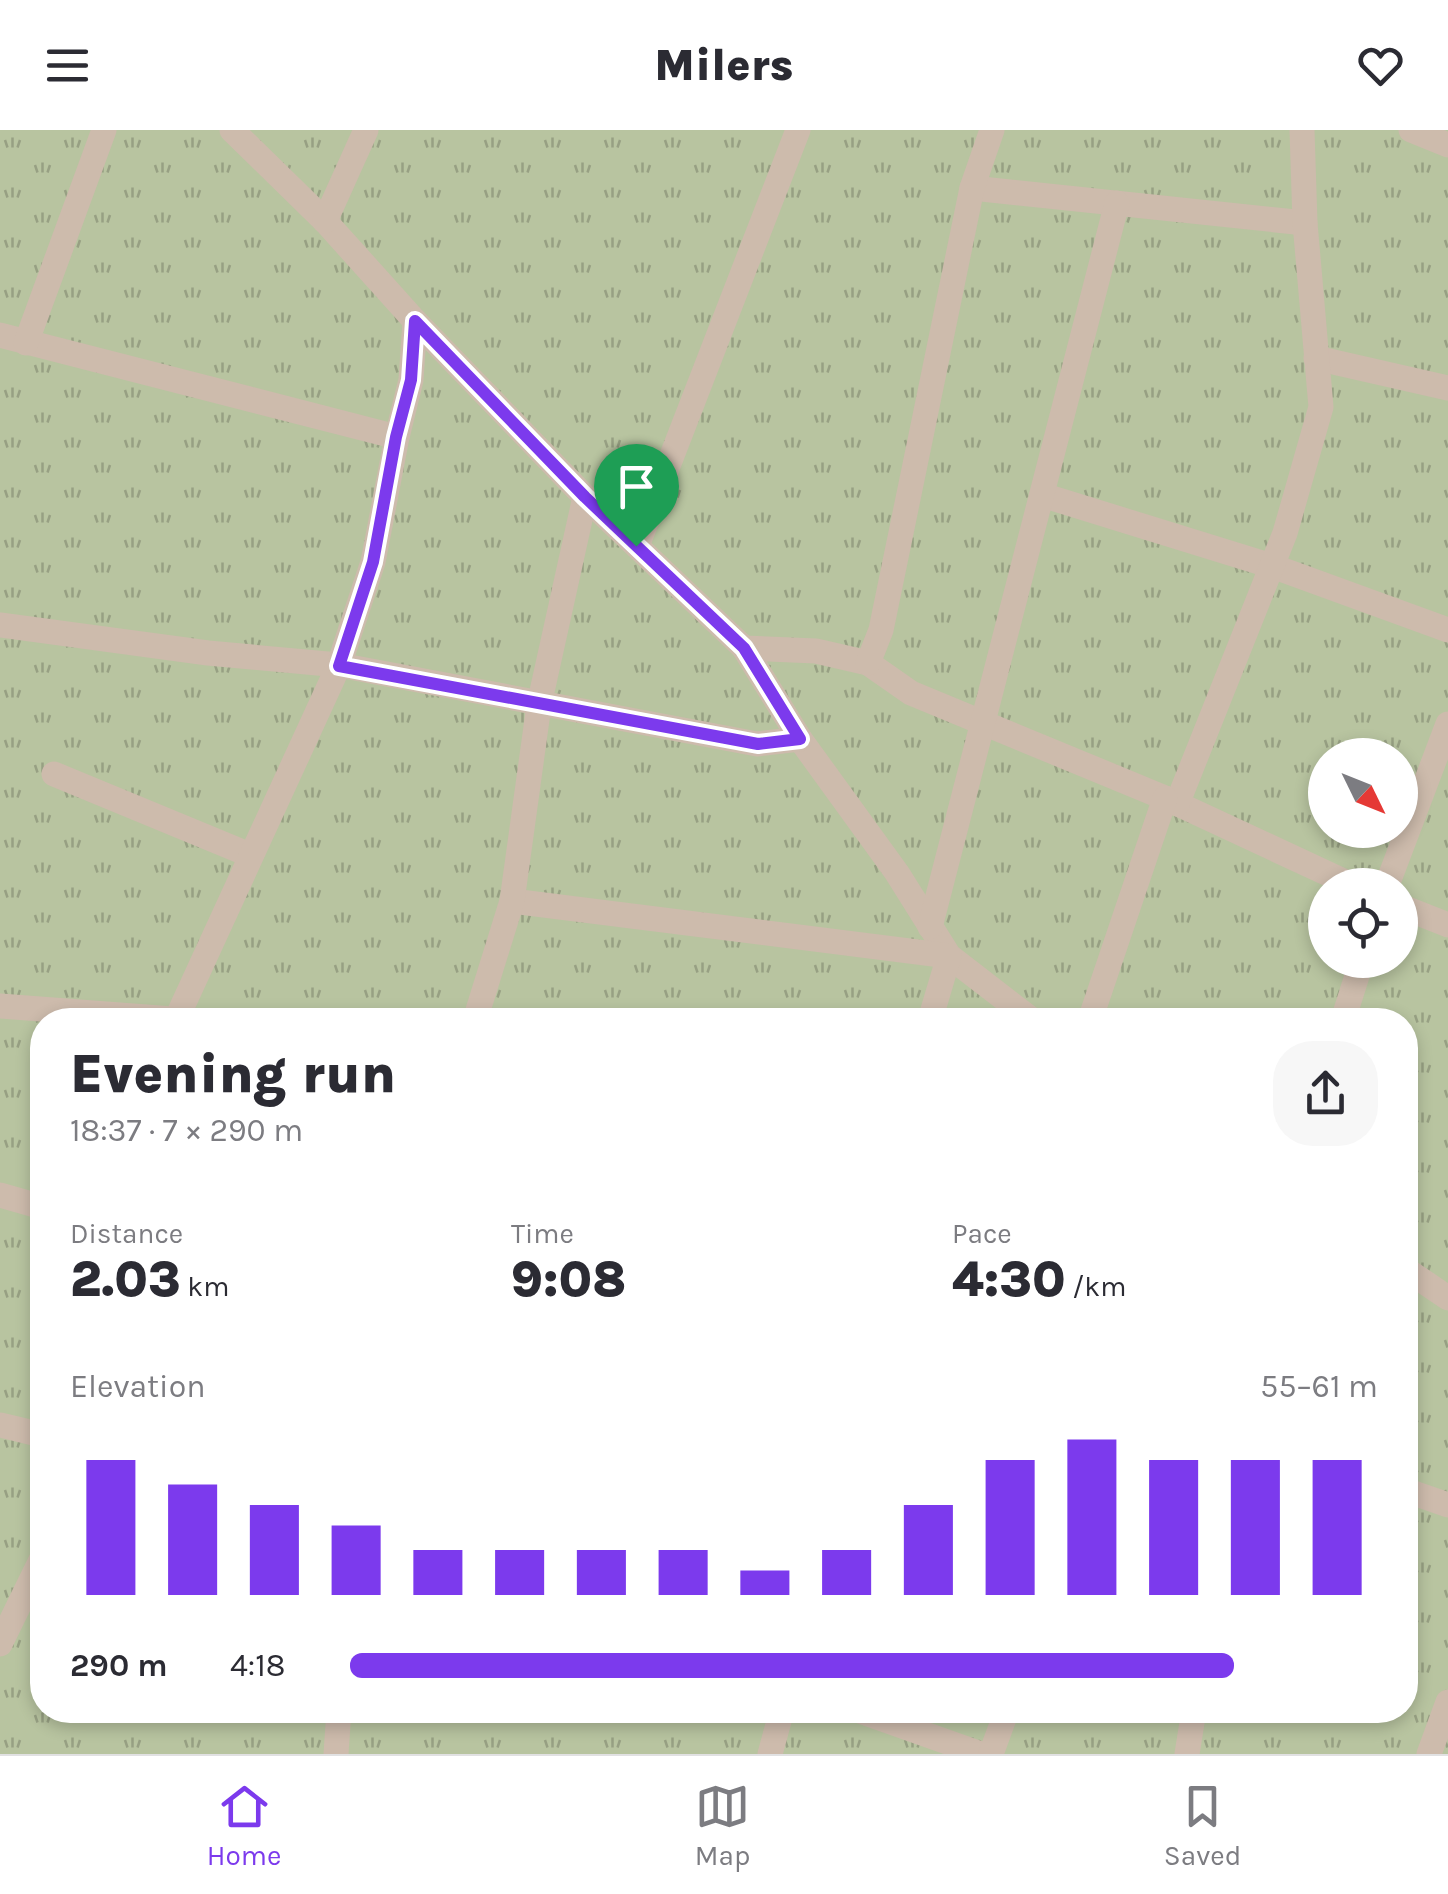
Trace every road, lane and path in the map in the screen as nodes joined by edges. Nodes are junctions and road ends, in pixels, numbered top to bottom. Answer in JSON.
{"nodes":[{"id":1,"x":104,"y":130,"type":"edge"},
{"id":2,"x":232,"y":130,"type":"edge"},
{"id":3,"x":366,"y":130,"type":"edge"},
{"id":4,"x":798,"y":130,"type":"edge"},
{"id":5,"x":992,"y":130,"type":"edge"},
{"id":6,"x":1302,"y":130,"type":"edge"},
{"id":7,"x":1411,"y":130,"type":"edge"},
{"id":8,"x":1448,"y":145,"type":"edge"},
{"id":9,"x":972,"y":188,"type":"junction"},
{"id":10,"x":1117,"y":203,"type":"junction"},
{"id":11,"x":326,"y":220,"type":"junction"},
{"id":12,"x":1306,"y":223,"type":"junction"},
{"id":13,"x":415,"y":321,"type":"junction"},
{"id":14,"x":0,"y":335,"type":"edge"},
{"id":15,"x":26,"y":343,"type":"junction"},
{"id":16,"x":1316,"y":358,"type":"junction"},
{"id":17,"x":1448,"y":388,"type":"edge"},
{"id":18,"x":396,"y":437,"type":"junction"},
{"id":19,"x":1042,"y":495,"type":"junction"},
{"id":20,"x":585,"y":497,"type":"junction"},
{"id":21,"x":636,"y":546,"type":"junction"},
{"id":22,"x":1272,"y":566,"type":"junction"},
{"id":23,"x":0,"y":625,"type":"edge"},
{"id":24,"x":1448,"y":630,"type":"edge"},
{"id":25,"x":744,"y":648,"type":"junction"},
{"id":26,"x":868,"y":663,"type":"junction"},
{"id":27,"x":339,"y":666,"type":"junction"},
{"id":28,"x":539,"y":704,"type":"junction"},
{"id":29,"x":986,"y":723,"type":"junction"},
{"id":30,"x":1448,"y":724,"type":"edge"},
{"id":31,"x":800,"y":739,"type":"junction"},
{"id":32,"x":54,"y":774,"type":"dead end"},
{"id":33,"x":1171,"y":801,"type":"junction"},
{"id":34,"x":250,"y":855,"type":"junction"},
{"id":35,"x":1315,"y":868,"type":"edge"},
{"id":36,"x":1393,"y":868,"type":"edge"},
{"id":37,"x":512,"y":901,"type":"junction"},
{"id":38,"x":1418,"y":913,"type":"edge"},
{"id":39,"x":1448,"y":925,"type":"edge"},
{"id":40,"x":930,"y":927,"type":"junction"},
{"id":41,"x":949,"y":956,"type":"junction"},
{"id":42,"x":1356,"y":978,"type":"edge"},
{"id":43,"x":0,"y":1006,"type":"edge"},
{"id":44,"x":30,"y":1008,"type":"edge"},
{"id":45,"x":181,"y":1008,"type":"edge"},
{"id":46,"x":479,"y":1008,"type":"edge"},
{"id":47,"x":934,"y":1008,"type":"edge"},
{"id":48,"x":1016,"y":1008,"type":"edge"},
{"id":49,"x":1094,"y":1008,"type":"edge"},
{"id":50,"x":1346,"y":1008,"type":"edge"},
{"id":51,"x":0,"y":1194,"type":"edge"},
{"id":52,"x":30,"y":1203,"type":"edge"},
{"id":53,"x":1418,"y":1278,"type":"edge"},
{"id":54,"x":1448,"y":1298,"type":"edge"},
{"id":55,"x":0,"y":1425,"type":"edge"},
{"id":56,"x":30,"y":1432,"type":"edge"},
{"id":57,"x":1418,"y":1495,"type":"edge"},
{"id":58,"x":1448,"y":1505,"type":"edge"},
{"id":59,"x":30,"y":1583,"type":"edge"},
{"id":60,"x":0,"y":1644,"type":"edge"},
{"id":61,"x":1448,"y":1702,"type":"edge"},
{"id":62,"x":339,"y":1723,"type":"edge"},
{"id":63,"x":778,"y":1723,"type":"edge"},
{"id":64,"x":894,"y":1723,"type":"edge"},
{"id":65,"x":1002,"y":1723,"type":"edge"},
{"id":66,"x":1192,"y":1723,"type":"edge"},
{"id":67,"x":336,"y":1754,"type":"edge"},
{"id":68,"x":770,"y":1754,"type":"edge"},
{"id":69,"x":981,"y":1754,"type":"edge"},
{"id":70,"x":991,"y":1754,"type":"edge"},
{"id":71,"x":1188,"y":1754,"type":"edge"},
{"id":72,"x":1429,"y":1754,"type":"edge"}],
"edges":[{"from":1,"to":15,"type":"street"},
{"from":2,"to":11,"type":"street"},
{"from":3,"to":11,"type":"street"},
{"from":4,"to":21,"type":"street"},
{"from":5,"to":9,"type":"street"},
{"from":6,"to":12,"type":"street"},
{"from":7,"to":8,"type":"street"},
{"from":9,"to":10,"type":"street"},
{"from":9,"to":26,"type":"street"},
{"from":10,"to":12,"type":"street"},
{"from":10,"to":19,"type":"street"},
{"from":11,"to":13,"type":"street"},
{"from":12,"to":16,"type":"street"},
{"from":13,"to":18,"type":"street"},
{"from":13,"to":20,"type":"street"},
{"from":14,"to":15,"type":"street"},
{"from":15,"to":18,"type":"street"},
{"from":16,"to":17,"type":"street"},
{"from":16,"to":22,"type":"street"},
{"from":18,"to":27,"type":"street"},
{"from":19,"to":22,"type":"street"},
{"from":19,"to":29,"type":"street"},
{"from":20,"to":21,"type":"street"},
{"from":20,"to":28,"type":"street"},
{"from":21,"to":25,"type":"street"},
{"from":22,"to":24,"type":"street"},
{"from":22,"to":33,"type":"street"},
{"from":23,"to":27,"type":"street"},
{"from":25,"to":26,"type":"street"},
{"from":25,"to":31,"type":"street"},
{"from":26,"to":29,"type":"street"},
{"from":27,"to":28,"type":"street"},
{"from":27,"to":34,"type":"street"},
{"from":28,"to":31,"type":"street"},
{"from":28,"to":37,"type":"street"},
{"from":29,"to":33,"type":"street"},
{"from":29,"to":40,"type":"street"},
{"from":30,"to":36,"type":"street"},
{"from":31,"to":40,"type":"street"},
{"from":32,"to":34,"type":"street"},
{"from":33,"to":35,"type":"street"},
{"from":33,"to":49,"type":"street"},
{"from":34,"to":45,"type":"street"},
{"from":37,"to":41,"type":"street"},
{"from":37,"to":46,"type":"street"},
{"from":38,"to":39,"type":"street"},
{"from":40,"to":41,"type":"street"},
{"from":41,"to":47,"type":"street"},
{"from":41,"to":48,"type":"street"},
{"from":42,"to":50,"type":"street"},
{"from":43,"to":44,"type":"street"},
{"from":51,"to":52,"type":"street"},
{"from":53,"to":54,"type":"street"},
{"from":55,"to":56,"type":"street"},
{"from":57,"to":58,"type":"street"},
{"from":59,"to":60,"type":"street"},
{"from":61,"to":72,"type":"street"},
{"from":62,"to":67,"type":"street"},
{"from":63,"to":68,"type":"street"},
{"from":64,"to":69,"type":"street"},
{"from":65,"to":70,"type":"street"},
{"from":66,"to":71,"type":"street"}]}
